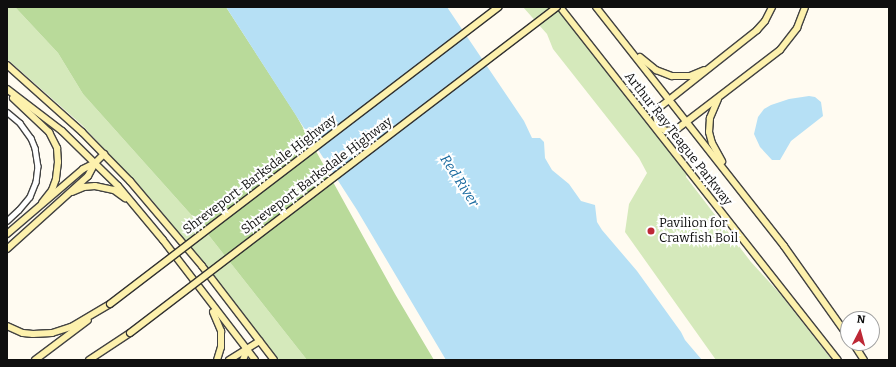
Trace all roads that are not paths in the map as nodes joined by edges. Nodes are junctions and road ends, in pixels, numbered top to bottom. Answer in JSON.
{"nodes":[{"id":1,"x":499,"y":7,"type":"edge"},
{"id":2,"x":559,"y":7,"type":"edge"},
{"id":3,"x":596,"y":7,"type":"edge"},
{"id":4,"x":772,"y":7,"type":"edge"},
{"id":5,"x":805,"y":7,"type":"edge"},
{"id":6,"x":630,"y":49,"type":"junction"},
{"id":7,"x":717,"y":62,"type":"junction"},
{"id":8,"x":7,"y":65,"type":"edge"},
{"id":9,"x":7,"y":89,"type":"edge"},
{"id":10,"x":7,"y":93,"type":"edge"},
{"id":11,"x":721,"y":95,"type":"junction"},
{"id":12,"x":670,"y":100,"type":"junction"},
{"id":13,"x":7,"y":112,"type":"edge"},
{"id":14,"x":647,"y":117,"type":"junction"},
{"id":15,"x":687,"y":122,"type":"junction"},
{"id":16,"x":658,"y":126,"type":"junction"},
{"id":17,"x":664,"y":138,"type":"junction"},
{"id":18,"x":104,"y":154,"type":"junction"},
{"id":19,"x":95,"y":163,"type":"junction"},
{"id":20,"x":737,"y":184,"type":"junction"},
{"id":21,"x":69,"y":194,"type":"junction"},
{"id":22,"x":42,"y":203,"type":"junction"},
{"id":23,"x":136,"y":206,"type":"junction"},
{"id":24,"x":7,"y":220,"type":"edge"},
{"id":25,"x":7,"y":234,"type":"edge"},
{"id":26,"x":7,"y":249,"type":"edge"},
{"id":27,"x":202,"y":293,"type":"junction"},
{"id":28,"x":110,"y":304,"type":"junction"},
{"id":29,"x":840,"y":325,"type":"edge"},
{"id":30,"x":7,"y":326,"type":"edge"},
{"id":31,"x":130,"y":333,"type":"junction"},
{"id":32,"x":259,"y":341,"type":"junction"},
{"id":33,"x":247,"y":350,"type":"junction"},
{"id":34,"x":858,"y":351,"type":"edge"},
{"id":35,"x":35,"y":360,"type":"edge"},
{"id":36,"x":89,"y":360,"type":"edge"},
{"id":37,"x":97,"y":360,"type":"edge"},
{"id":38,"x":217,"y":360,"type":"edge"},
{"id":39,"x":229,"y":360,"type":"edge"},
{"id":40,"x":243,"y":360,"type":"edge"},
{"id":41,"x":255,"y":360,"type":"edge"},
{"id":42,"x":274,"y":360,"type":"edge"},
{"id":43,"x":838,"y":360,"type":"edge"},
{"id":44,"x":864,"y":360,"type":"edge"}],
"edges":[{"from":1,"to":28,"type":"main road","name":"Shreveport-Barksdale Highway","bridge":true},
{"from":2,"to":14,"type":"main road","name":"Arthur Ray Teague Parkway"},
{"from":2,"to":31,"type":"main road","name":"Shreveport Barksdale Highway","bridge":true},
{"from":3,"to":6,"type":"main road","name":"Arthur Ray Teague Parkway"},
{"from":4,"to":7,"type":"main road"},
{"from":5,"to":11,"type":"main road"},
{"from":6,"to":7,"type":"main road"},
{"from":6,"to":12,"type":"main road","name":"Arthur Ray Teague Parkway"},
{"from":7,"to":12,"type":"main road"},
{"from":8,"to":18,"type":"main road"},
{"from":9,"to":19,"type":"main road"},
{"from":10,"to":22,"type":"main road"},
{"from":11,"to":15,"type":"main road"},
{"from":11,"to":20,"type":"main road"},
{"from":12,"to":15,"type":"main road","name":"Arthur Ray Teague Parkway"},
{"from":12,"to":16,"type":"main road"},
{"from":13,"to":24,"type":"street"},
{"from":14,"to":16,"type":"main road"},
{"from":14,"to":17,"type":"main road","name":"Arthur Ray Teague Parkway"},
{"from":15,"to":16,"type":"main road"},
{"from":15,"to":20,"type":"main road","name":"Arthur Ray Teague Parkway"},
{"from":16,"to":17,"type":"main road"},
{"from":17,"to":43,"type":"main road","name":"Arthur Ray Teague Parkway"},
{"from":18,"to":19,"type":"main road"},
{"from":18,"to":32,"type":"main road"},
{"from":19,"to":21,"type":"main road"},
{"from":19,"to":22,"type":"main road"},
{"from":19,"to":23,"type":"main road"},
{"from":20,"to":29,"type":"main road","name":"Arthur Ray Teague Parkway"},
{"from":21,"to":23,"type":"main road"},
{"from":21,"to":26,"type":"main road"},
{"from":22,"to":25,"type":"main road"},
{"from":23,"to":27,"type":"main road"},
{"from":27,"to":33,"type":"main road"},
{"from":27,"to":38,"type":"main road"},
{"from":28,"to":30,"type":"main road"},
{"from":28,"to":35,"type":"main road","name":"Shreveport-Barksdale Highway"},
{"from":31,"to":36,"type":"main road","name":"Shreveport Barksdale Highway"},
{"from":31,"to":37,"type":"main road"},
{"from":32,"to":33,"type":"main road"},
{"from":32,"to":42,"type":"main road"},
{"from":33,"to":39,"type":"main road"},
{"from":33,"to":40,"type":"main road"},
{"from":33,"to":41,"type":"main road"},
{"from":34,"to":44,"type":"main road"}]}
